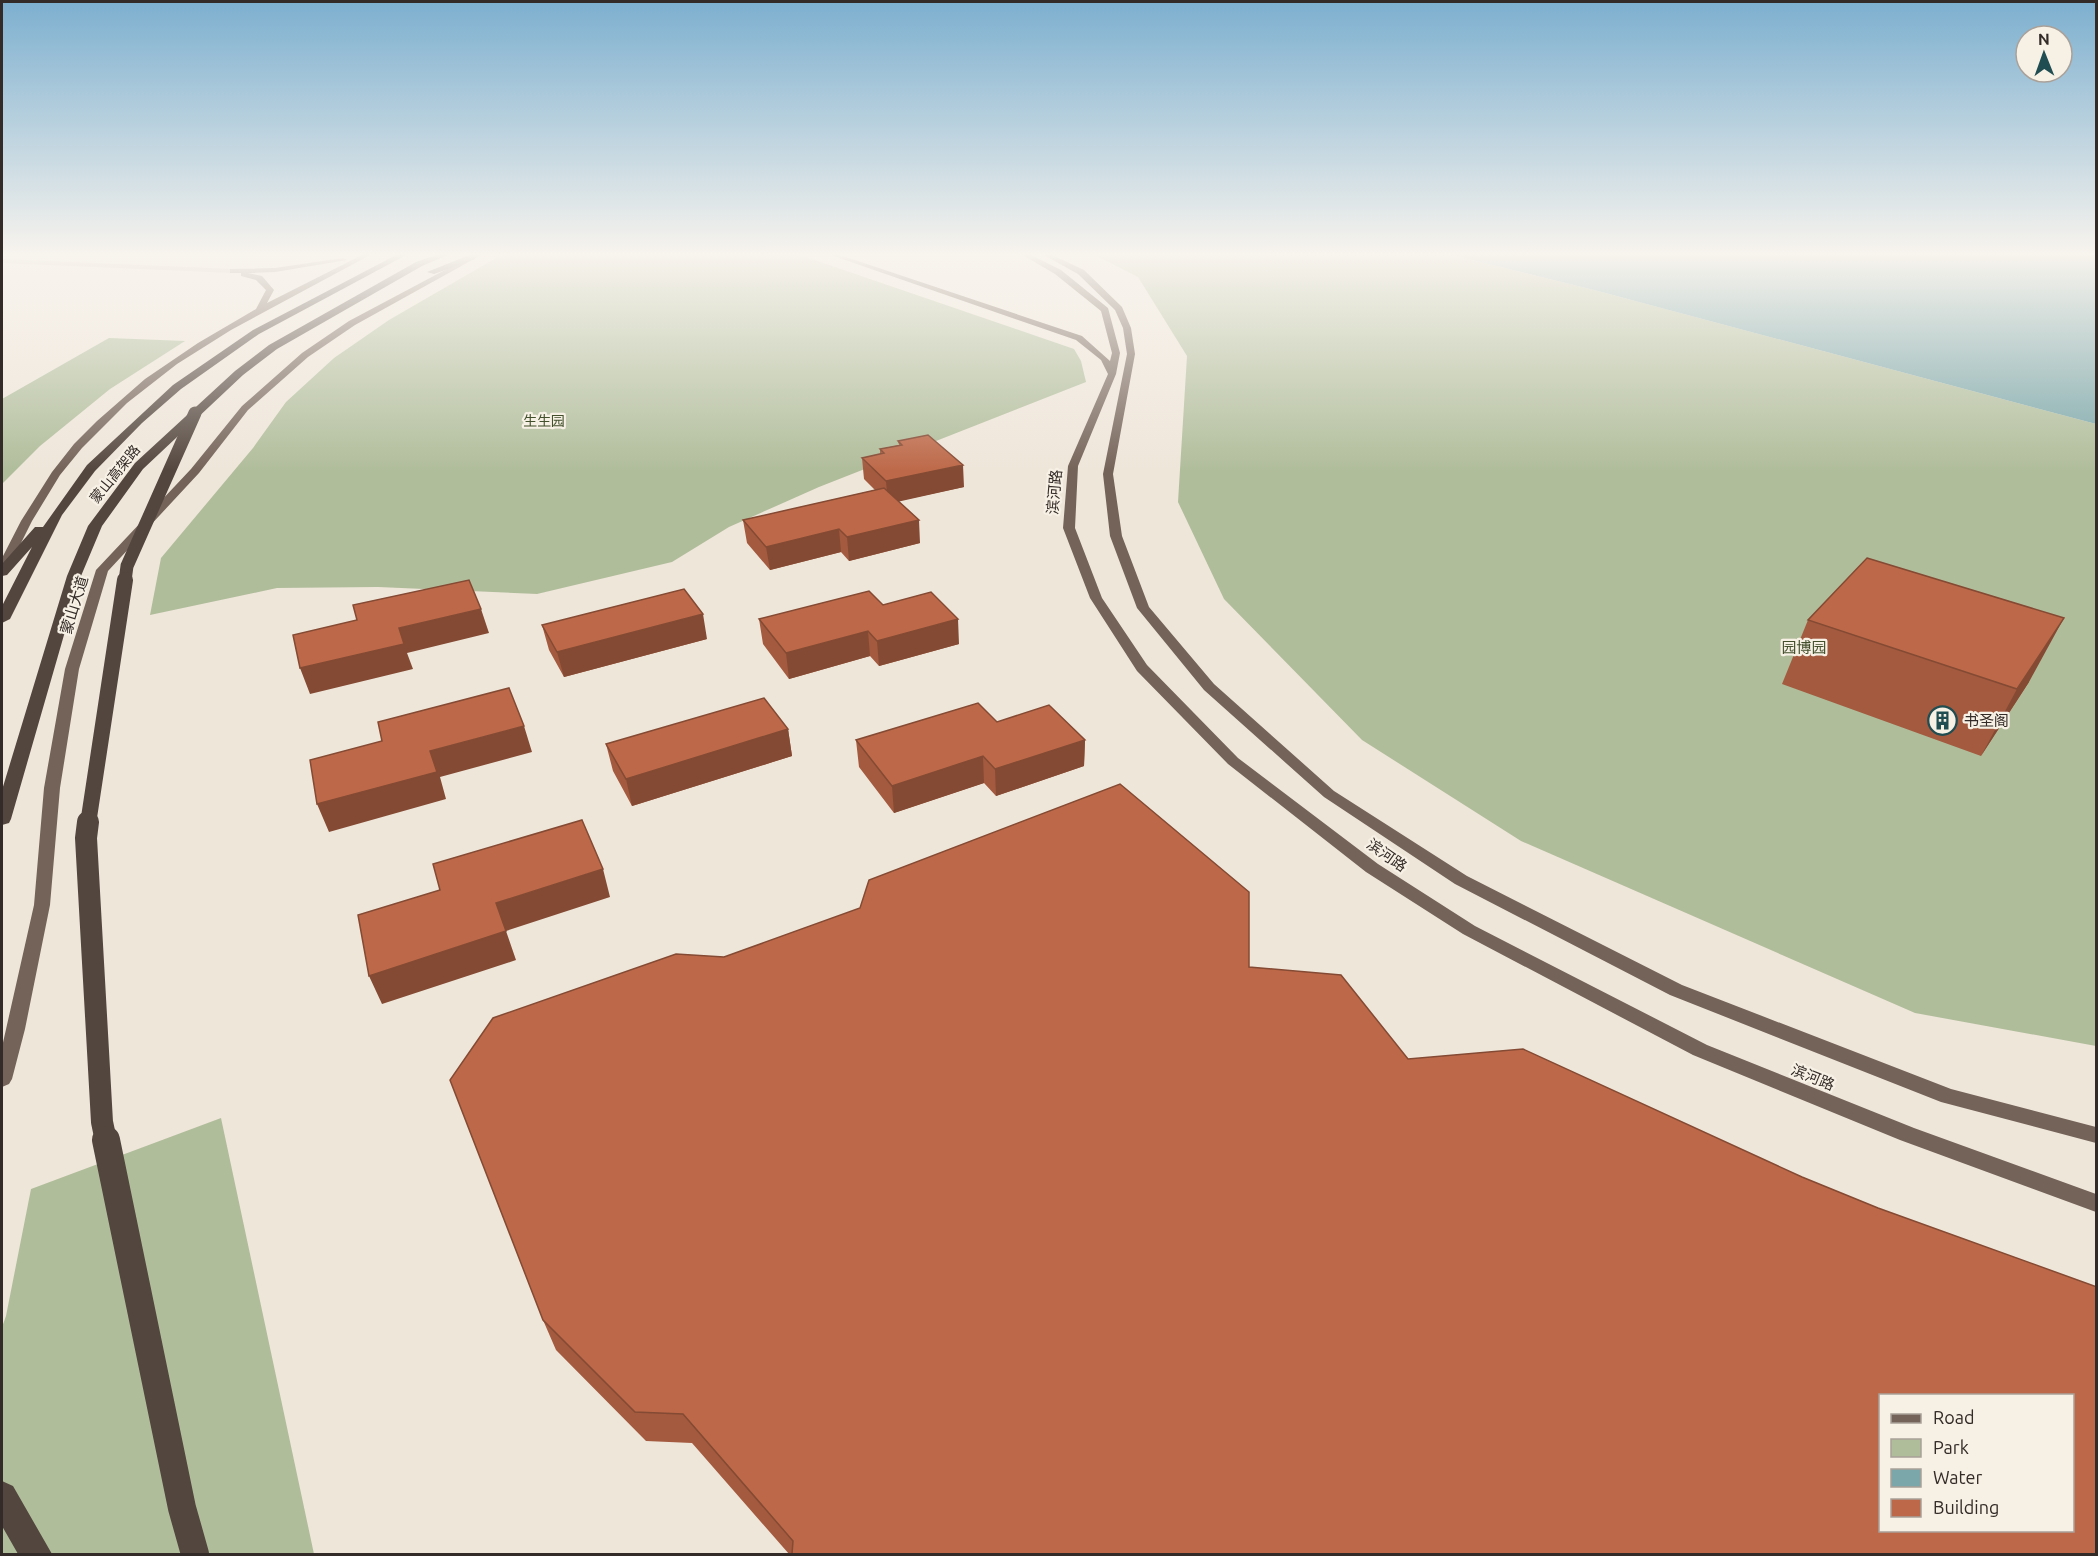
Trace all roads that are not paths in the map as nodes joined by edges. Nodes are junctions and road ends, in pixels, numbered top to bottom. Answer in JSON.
{"nodes":[{"id":1,"x":228,"y":327,"type":"edge"},
{"id":2,"x":267,"y":327,"type":"edge"},
{"id":3,"x":308,"y":327,"type":"edge"},
{"id":4,"x":346,"y":327,"type":"edge"},
{"id":5,"x":1045,"y":327,"type":"edge"},
{"id":6,"x":1109,"y":327,"type":"edge"},
{"id":7,"x":1126,"y":327,"type":"edge"},
{"id":8,"x":1112,"y":374,"type":"junction"},
{"id":9,"x":195,"y":412,"type":"junction"},
{"id":10,"x":56,"y":514,"type":"junction"},
{"id":11,"x":2,"y":571,"type":"edge"},
{"id":12,"x":2,"y":619,"type":"edge"},
{"id":13,"x":2,"y":819,"type":"edge"},
{"id":14,"x":2,"y":1079,"type":"edge"},
{"id":15,"x":2097,"y":1135,"type":"edge"},
{"id":16,"x":2097,"y":1203,"type":"edge"},
{"id":17,"x":2,"y":1497,"type":"edge"},
{"id":18,"x":36,"y":1554,"type":"edge"},
{"id":19,"x":195,"y":1554,"type":"edge"}],
"edges":[{"from":1,"to":11,"type":"main road"},
{"from":2,"to":10,"type":"highway","name":"蒙山高架路"},
{"from":3,"to":9,"type":"highway","name":"蒙山高架路"},
{"from":4,"to":14,"type":"main road","name":"蒙山大道"},
{"from":5,"to":8,"type":"main road"},
{"from":6,"to":8,"type":"main road","name":"滨河路"},
{"from":7,"to":15,"type":"main road","name":"滨河路"},
{"from":8,"to":16,"type":"main road","name":"滨河路"},
{"from":9,"to":13,"type":"highway","name":"蒙山高架路"},
{"from":9,"to":19,"type":"highway","bridge":true},
{"from":10,"to":11,"type":"highway"},
{"from":10,"to":12,"type":"highway","name":"蒙山高架路"},
{"from":17,"to":18,"type":"highway"}]}
